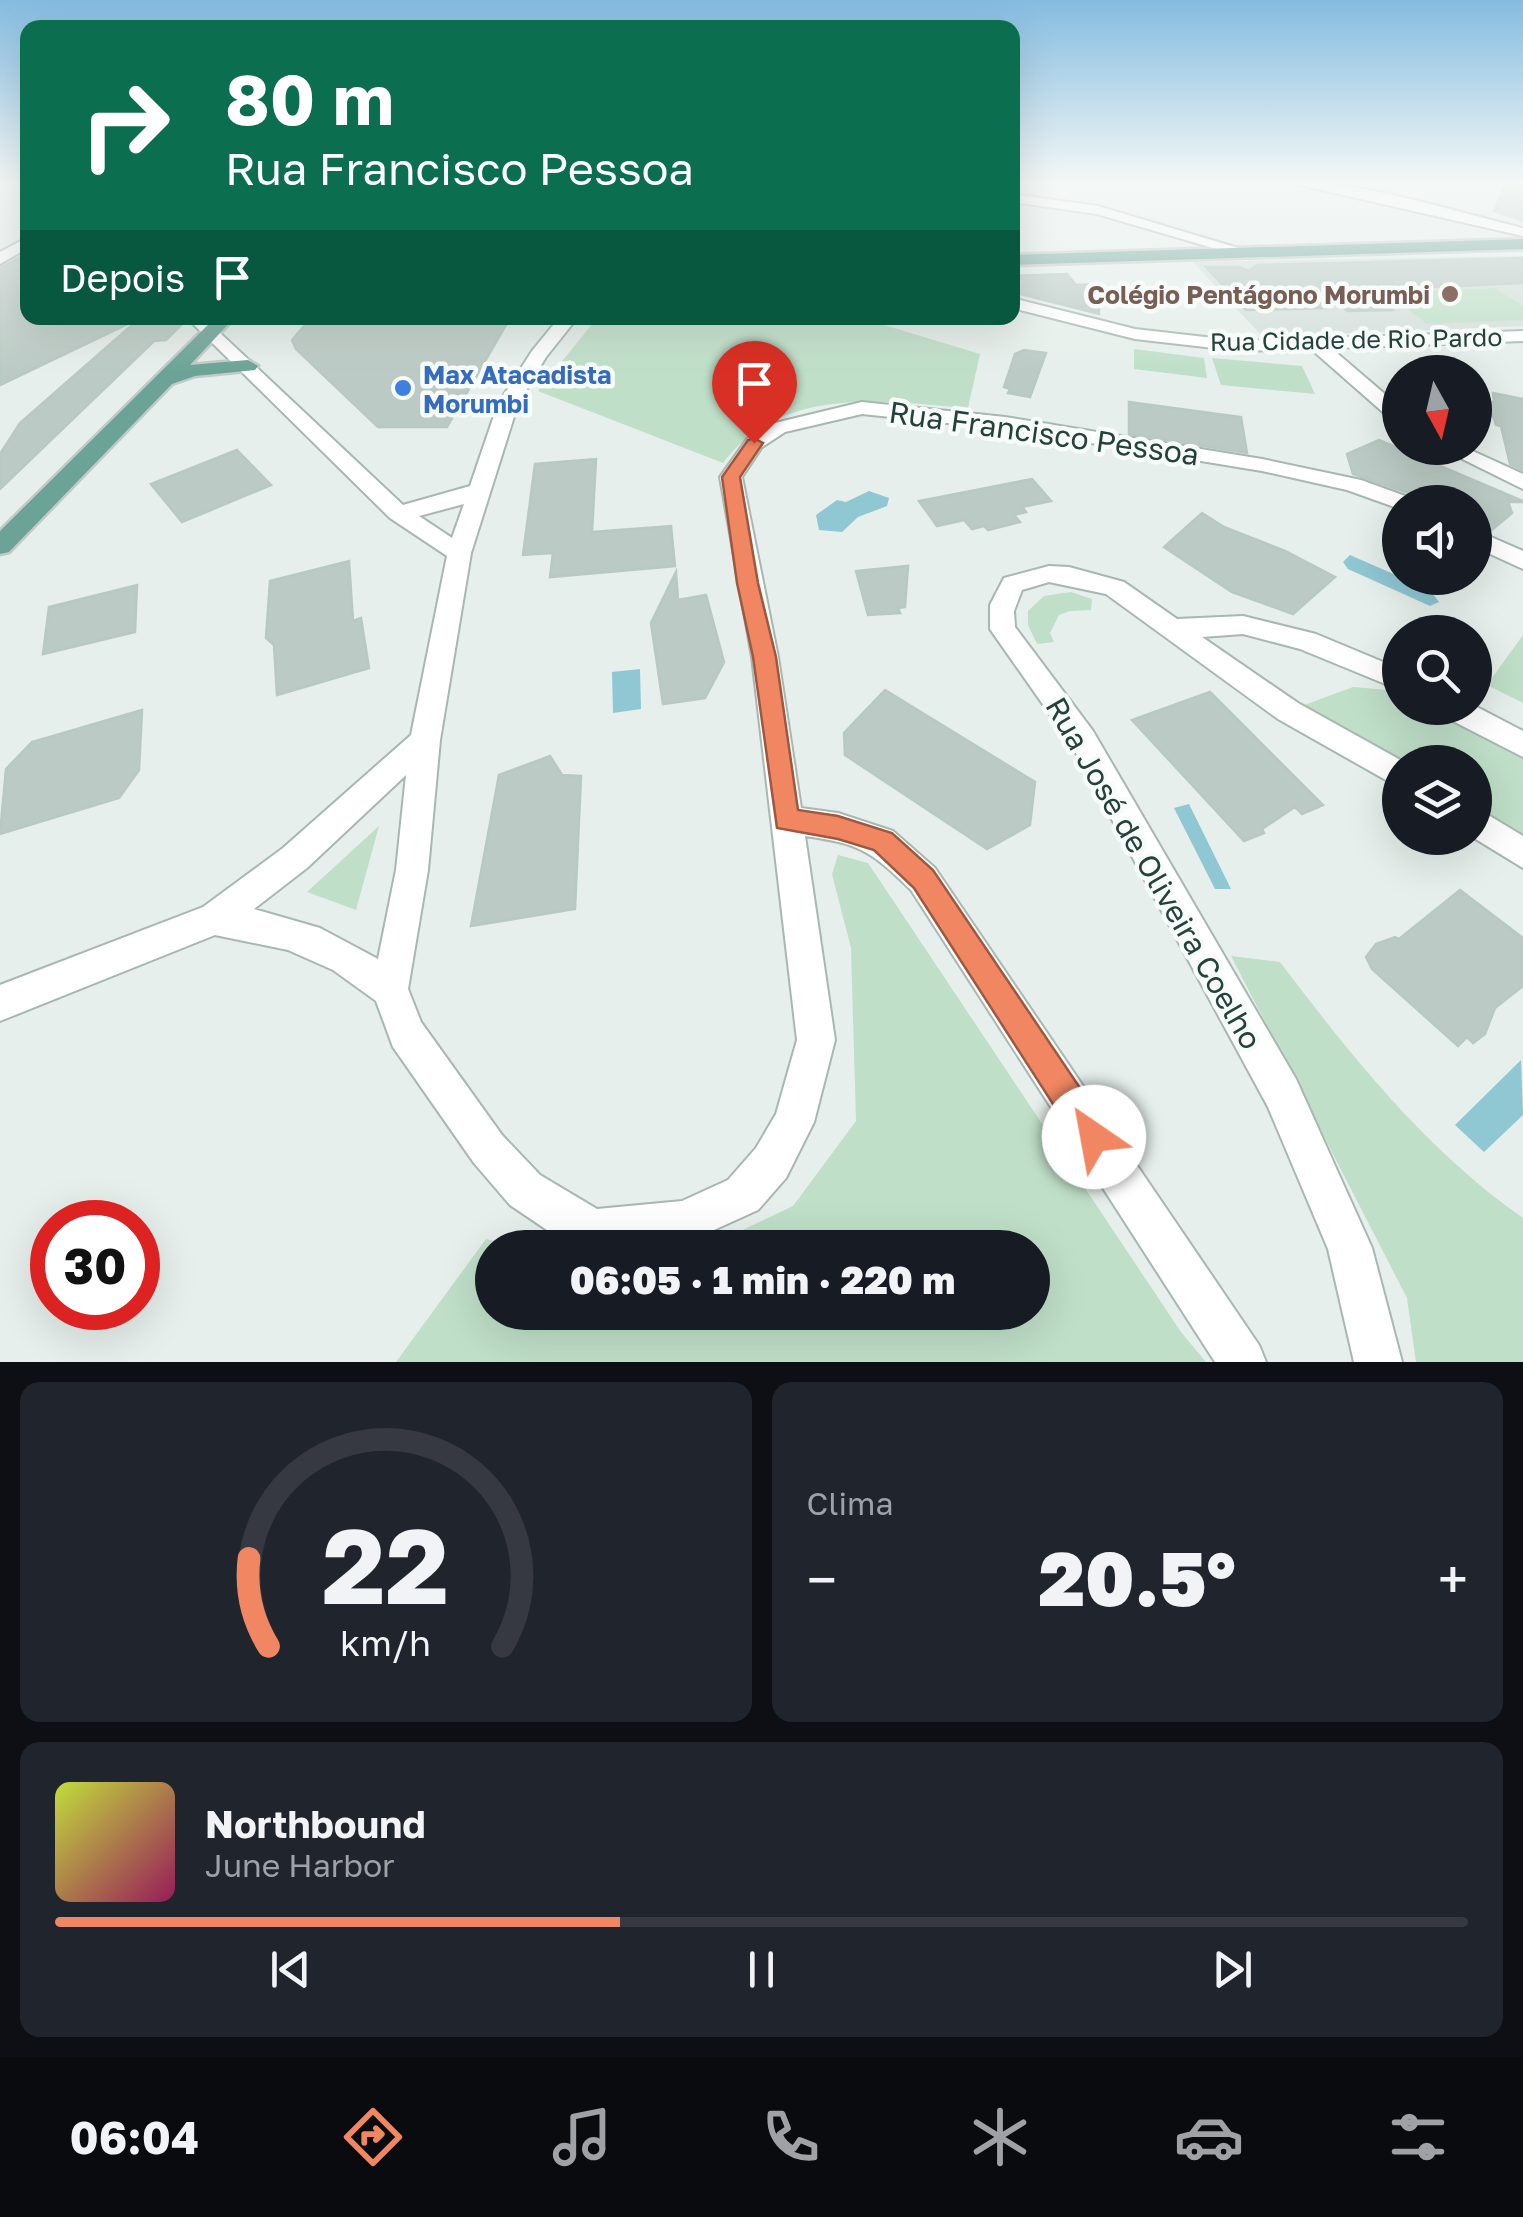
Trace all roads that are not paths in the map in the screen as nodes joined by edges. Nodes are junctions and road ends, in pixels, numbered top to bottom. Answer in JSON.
{"nodes":[{"id":1,"x":1215,"y":245,"type":"edge"},
{"id":2,"x":1508,"y":245,"type":"edge"},
{"id":3,"x":1247,"y":254,"type":"junction"},
{"id":4,"x":1020,"y":260,"type":"edge"},
{"id":5,"x":1020,"y":305,"type":"edge"},
{"id":6,"x":201,"y":325,"type":"edge"},
{"id":7,"x":202,"y":325,"type":"edge"},
{"id":8,"x":211,"y":325,"type":"edge"},
{"id":9,"x":562,"y":325,"type":"edge"},
{"id":10,"x":1523,"y":336,"type":"edge"},
{"id":11,"x":1316,"y":345,"type":"junction"},
{"id":12,"x":248,"y":366,"type":"junction"},
{"id":13,"x":160,"y":381,"type":"junction"},
{"id":14,"x":1382,"y":401,"type":"edge"},
{"id":15,"x":1486,"y":465,"type":"edge"},
{"id":16,"x":1523,"y":482,"type":"edge"},
{"id":17,"x":480,"y":490,"type":"junction"},
{"id":18,"x":1382,"y":496,"type":"edge"},
{"id":19,"x":398,"y":512,"type":"junction"},
{"id":20,"x":0,"y":520,"type":"edge"},
{"id":21,"x":0,"y":546,"type":"edge"},
{"id":22,"x":1492,"y":546,"type":"edge"},
{"id":23,"x":459,"y":553,"type":"junction"},
{"id":24,"x":1523,"y":561,"type":"edge"},
{"id":25,"x":1171,"y":629,"type":"junction"},
{"id":26,"x":1382,"y":672,"type":"edge"},
{"id":27,"x":1485,"y":725,"type":"edge"},
{"id":28,"x":425,"y":740,"type":"junction"},
{"id":29,"x":1523,"y":745,"type":"edge"},
{"id":30,"x":1382,"y":764,"type":"edge"},
{"id":31,"x":786,"y":820,"type":"junction"},
{"id":32,"x":1492,"y":833,"type":"edge"},
{"id":33,"x":1523,"y":854,"type":"edge"},
{"id":34,"x":214,"y":918,"type":"junction"},
{"id":35,"x":390,"y":989,"type":"junction"},
{"id":36,"x":0,"y":1003,"type":"edge"},
{"id":37,"x":1242,"y":1362,"type":"edge"},
{"id":38,"x":1378,"y":1362,"type":"edge"}],
"edges":[{"from":1,"to":3,"type":"street"},
{"from":2,"to":3,"type":"main road"},
{"from":3,"to":4,"type":"main road"},
{"from":5,"to":11,"type":"street","name":"Rua Cidade de Rio Pardo"},
{"from":6,"to":20,"type":"main road"},
{"from":7,"to":13,"type":"main road"},
{"from":8,"to":12,"type":"street"},
{"from":9,"to":17,"type":"street"},
{"from":10,"to":11,"type":"street","name":"Rua Cidade de Rio Pardo"},
{"from":11,"to":14,"type":"street"},
{"from":12,"to":13,"type":"main road"},
{"from":12,"to":19,"type":"street"},
{"from":13,"to":21,"type":"main road"},
{"from":15,"to":16,"type":"street"},
{"from":17,"to":19,"type":"street"},
{"from":17,"to":23,"type":"street"},
{"from":18,"to":31,"type":"street","name":"Rua Francisco Pessoa"},
{"from":19,"to":23,"type":"street"},
{"from":22,"to":24,"type":"street"},
{"from":23,"to":28,"type":"street"},
{"from":25,"to":26,"type":"street"},
{"from":25,"to":30,"type":"street","name":"Rua José de Oliveira Coelho"},
{"from":25,"to":38,"type":"street","name":"Rua José de Oliveira Coelho"},
{"from":27,"to":29,"type":"street"},
{"from":28,"to":34,"type":"street"},
{"from":28,"to":35,"type":"street"},
{"from":31,"to":35,"type":"street","name":"Rua Francisco Pessoa"},
{"from":31,"to":37,"type":"street"},
{"from":32,"to":33,"type":"street"},
{"from":34,"to":35,"type":"street"},
{"from":34,"to":36,"type":"street"}]}
